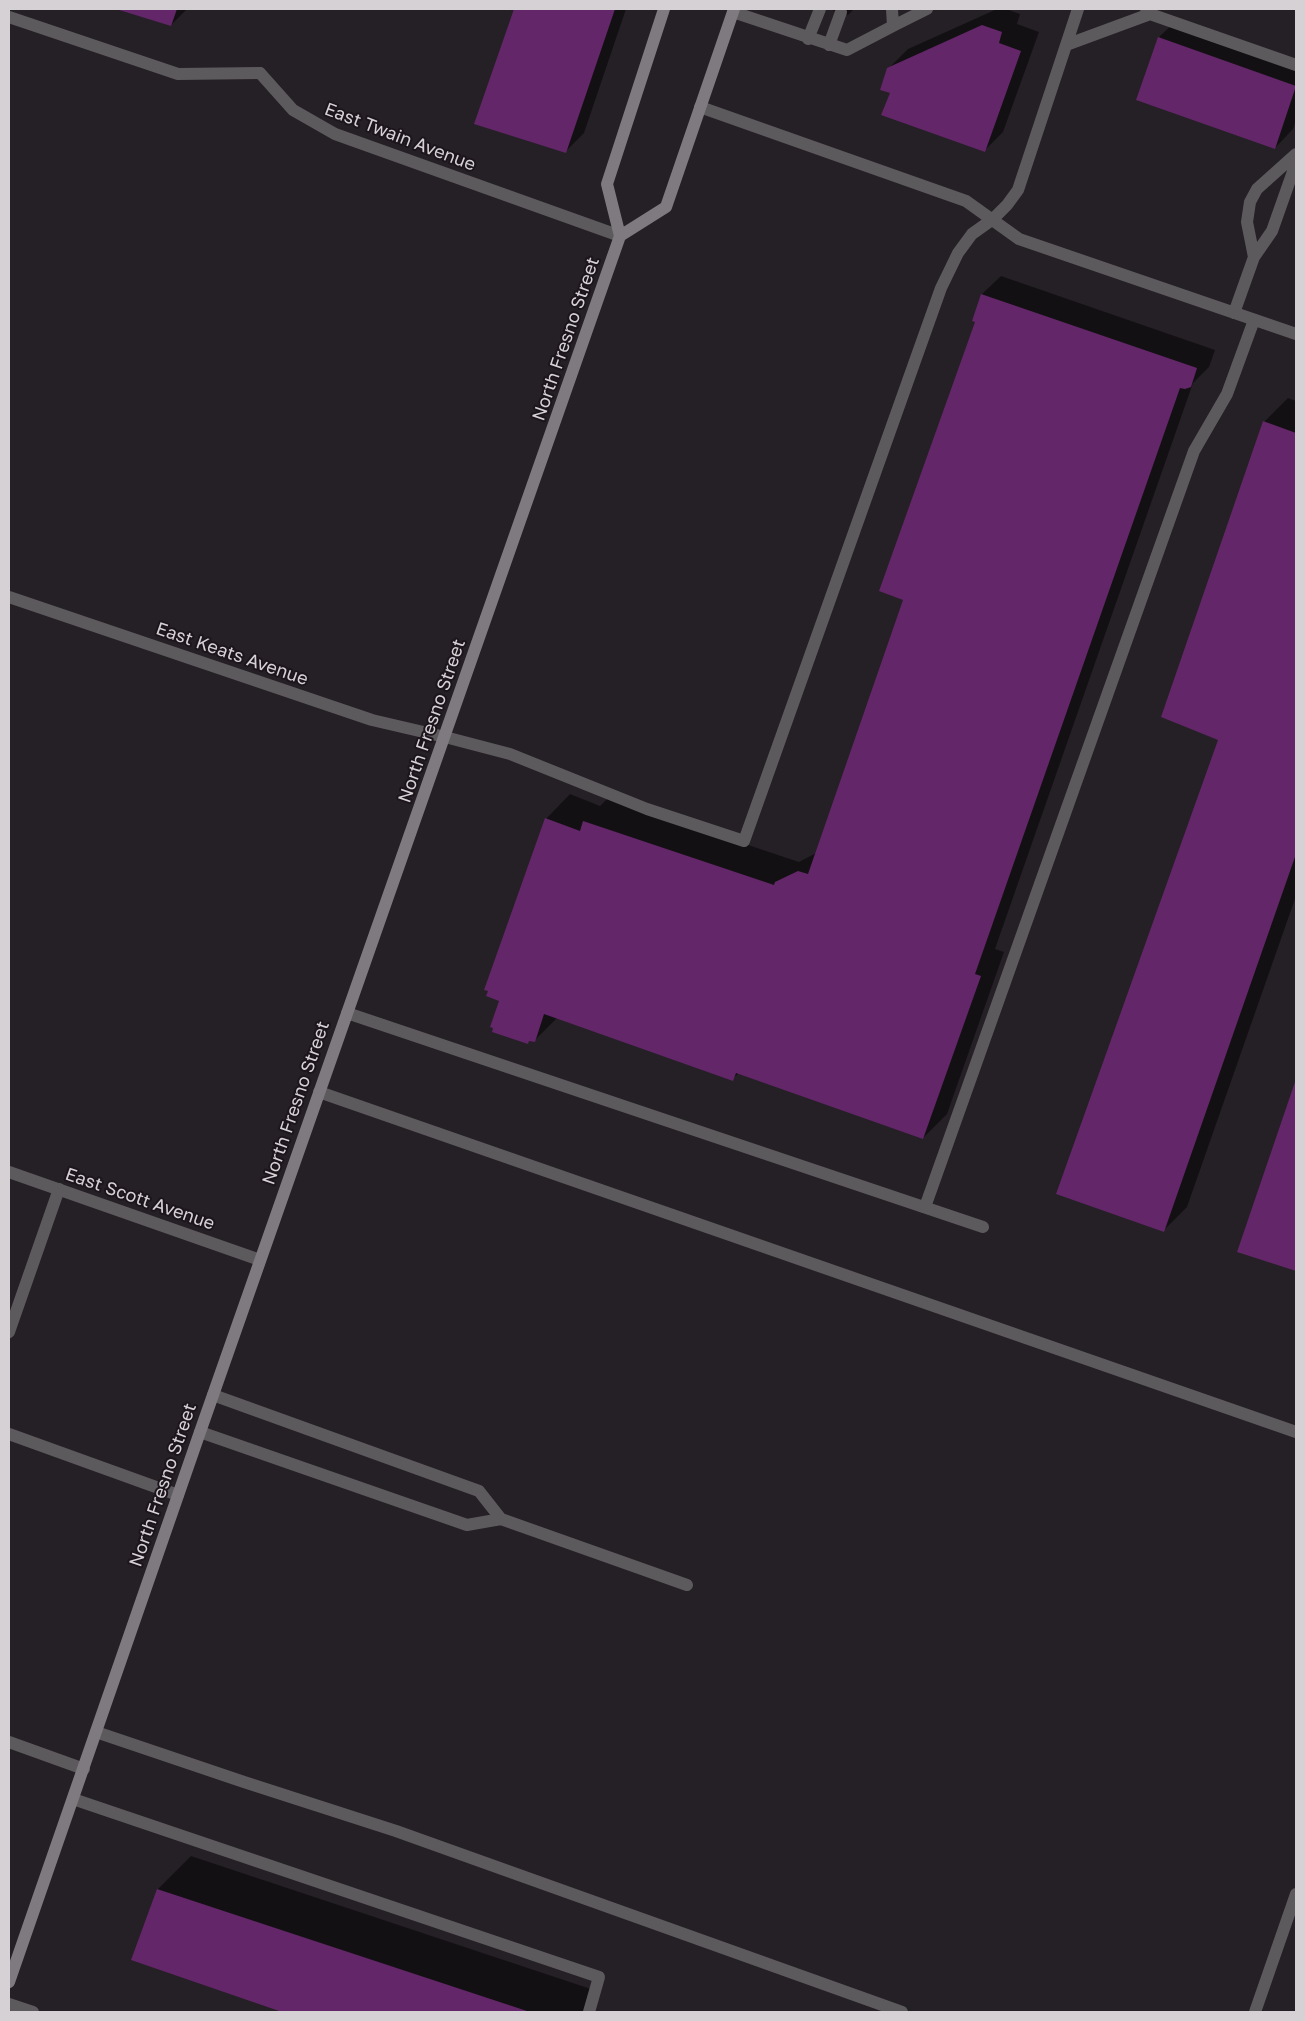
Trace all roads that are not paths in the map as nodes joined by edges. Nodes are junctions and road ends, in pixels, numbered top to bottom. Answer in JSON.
{"nodes":[{"id":1,"x":664,"y":9,"type":"edge"},
{"id":2,"x":820,"y":9,"type":"edge"},
{"id":3,"x":892,"y":9,"type":"edge"},
{"id":4,"x":927,"y":9,"type":"edge"},
{"id":5,"x":1078,"y":9,"type":"edge"},
{"id":6,"x":733,"y":10,"type":"edge"},
{"id":7,"x":841,"y":12,"type":"dead end"},
{"id":8,"x":1148,"y":12,"type":"edge"},
{"id":9,"x":9,"y":17,"type":"edge"},
{"id":10,"x":893,"y":26,"type":"junction"},
{"id":11,"x":808,"y":39,"type":"junction"},
{"id":12,"x":829,"y":45,"type":"junction"},
{"id":13,"x":1066,"y":45,"type":"junction"},
{"id":14,"x":1296,"y":65,"type":"edge"},
{"id":15,"x":700,"y":107,"type":"junction"},
{"id":16,"x":1296,"y":154,"type":"edge"},
{"id":17,"x":1296,"y":163,"type":"edge"},
{"id":18,"x":993,"y":219,"type":"junction"},
{"id":19,"x":620,"y":236,"type":"junction"},
{"id":20,"x":1254,"y":257,"type":"junction"},
{"id":21,"x":1234,"y":312,"type":"junction"},
{"id":22,"x":1254,"y":320,"type":"junction"},
{"id":23,"x":1296,"y":334,"type":"edge"},
{"id":24,"x":9,"y":597,"type":"edge"},
{"id":25,"x":445,"y":737,"type":"junction"},
{"id":26,"x":346,"y":1013,"type":"junction"},
{"id":27,"x":319,"y":1092,"type":"junction"},
{"id":28,"x":9,"y":1172,"type":"edge"},
{"id":29,"x":59,"y":1189,"type":"junction"},
{"id":30,"x":925,"y":1207,"type":"junction"},
{"id":31,"x":983,"y":1227,"type":"dead end"},
{"id":32,"x":260,"y":1260,"type":"junction"},
{"id":33,"x":9,"y":1332,"type":"edge"},
{"id":34,"x":213,"y":1395,"type":"junction"},
{"id":35,"x":200,"y":1432,"type":"junction"},
{"id":36,"x":1296,"y":1432,"type":"edge"},
{"id":37,"x":9,"y":1434,"type":"edge"},
{"id":38,"x":178,"y":1496,"type":"junction"},
{"id":39,"x":501,"y":1519,"type":"junction"},
{"id":40,"x":687,"y":1585,"type":"dead end"},
{"id":41,"x":96,"y":1732,"type":"junction"},
{"id":42,"x":9,"y":1742,"type":"edge"},
{"id":43,"x":84,"y":1769,"type":"junction"},
{"id":44,"x":73,"y":1799,"type":"junction"},
{"id":45,"x":1296,"y":1894,"type":"edge"},
{"id":46,"x":9,"y":1982,"type":"edge"},
{"id":47,"x":9,"y":2004,"type":"edge"},
{"id":48,"x":33,"y":2012,"type":"edge"},
{"id":49,"x":588,"y":2012,"type":"edge"},
{"id":50,"x":902,"y":2012,"type":"edge"},
{"id":51,"x":1255,"y":2012,"type":"edge"}],
"edges":[{"from":1,"to":19,"type":"main road"},
{"from":2,"to":11,"type":"street"},
{"from":3,"to":10,"type":"street"},
{"from":4,"to":10,"type":"street"},
{"from":5,"to":13,"type":"street"},
{"from":6,"to":11,"type":"street"},
{"from":6,"to":15,"type":"main road"},
{"from":7,"to":12,"type":"street"},
{"from":8,"to":13,"type":"street"},
{"from":8,"to":14,"type":"street"},
{"from":9,"to":19,"type":"street","name":"East Twain Avenue"},
{"from":10,"to":12,"type":"street"},
{"from":11,"to":12,"type":"street"},
{"from":13,"to":18,"type":"street"},
{"from":15,"to":18,"type":"street"},
{"from":15,"to":19,"type":"main road"},
{"from":16,"to":20,"type":"street"},
{"from":17,"to":20,"type":"street"},
{"from":18,"to":21,"type":"street"},
{"from":18,"to":25,"type":"street","name":"East Keats Avenue"},
{"from":19,"to":25,"type":"main road","name":"North Fresno Street"},
{"from":20,"to":21,"type":"street"},
{"from":21,"to":22,"type":"street"},
{"from":22,"to":23,"type":"street"},
{"from":22,"to":30,"type":"street"},
{"from":24,"to":25,"type":"street","name":"East Keats Avenue"},
{"from":25,"to":26,"type":"main road","name":"North Fresno Street"},
{"from":26,"to":27,"type":"main road","name":"North Fresno Street"},
{"from":26,"to":30,"type":"street"},
{"from":27,"to":32,"type":"main road","name":"North Fresno Street"},
{"from":27,"to":36,"type":"street"},
{"from":28,"to":29,"type":"street","name":"East Scott Avenue"},
{"from":29,"to":32,"type":"street","name":"East Scott Avenue"},
{"from":29,"to":33,"type":"street"},
{"from":30,"to":31,"type":"street"},
{"from":32,"to":34,"type":"main road","name":"North Fresno Street"},
{"from":34,"to":35,"type":"main road","name":"North Fresno Street"},
{"from":34,"to":39,"type":"street"},
{"from":35,"to":38,"type":"main road","name":"North Fresno Street"},
{"from":35,"to":39,"type":"street"},
{"from":37,"to":38,"type":"street"},
{"from":38,"to":41,"type":"main road","name":"North Fresno Street"},
{"from":39,"to":40,"type":"street"},
{"from":41,"to":43,"type":"main road","name":"North Fresno Street"},
{"from":41,"to":50,"type":"street"},
{"from":42,"to":43,"type":"street"},
{"from":43,"to":44,"type":"main road","name":"North Fresno Street"},
{"from":44,"to":46,"type":"main road","name":"North Fresno Street"},
{"from":44,"to":49,"type":"street"},
{"from":45,"to":51,"type":"street"},
{"from":47,"to":48,"type":"street"}]}
